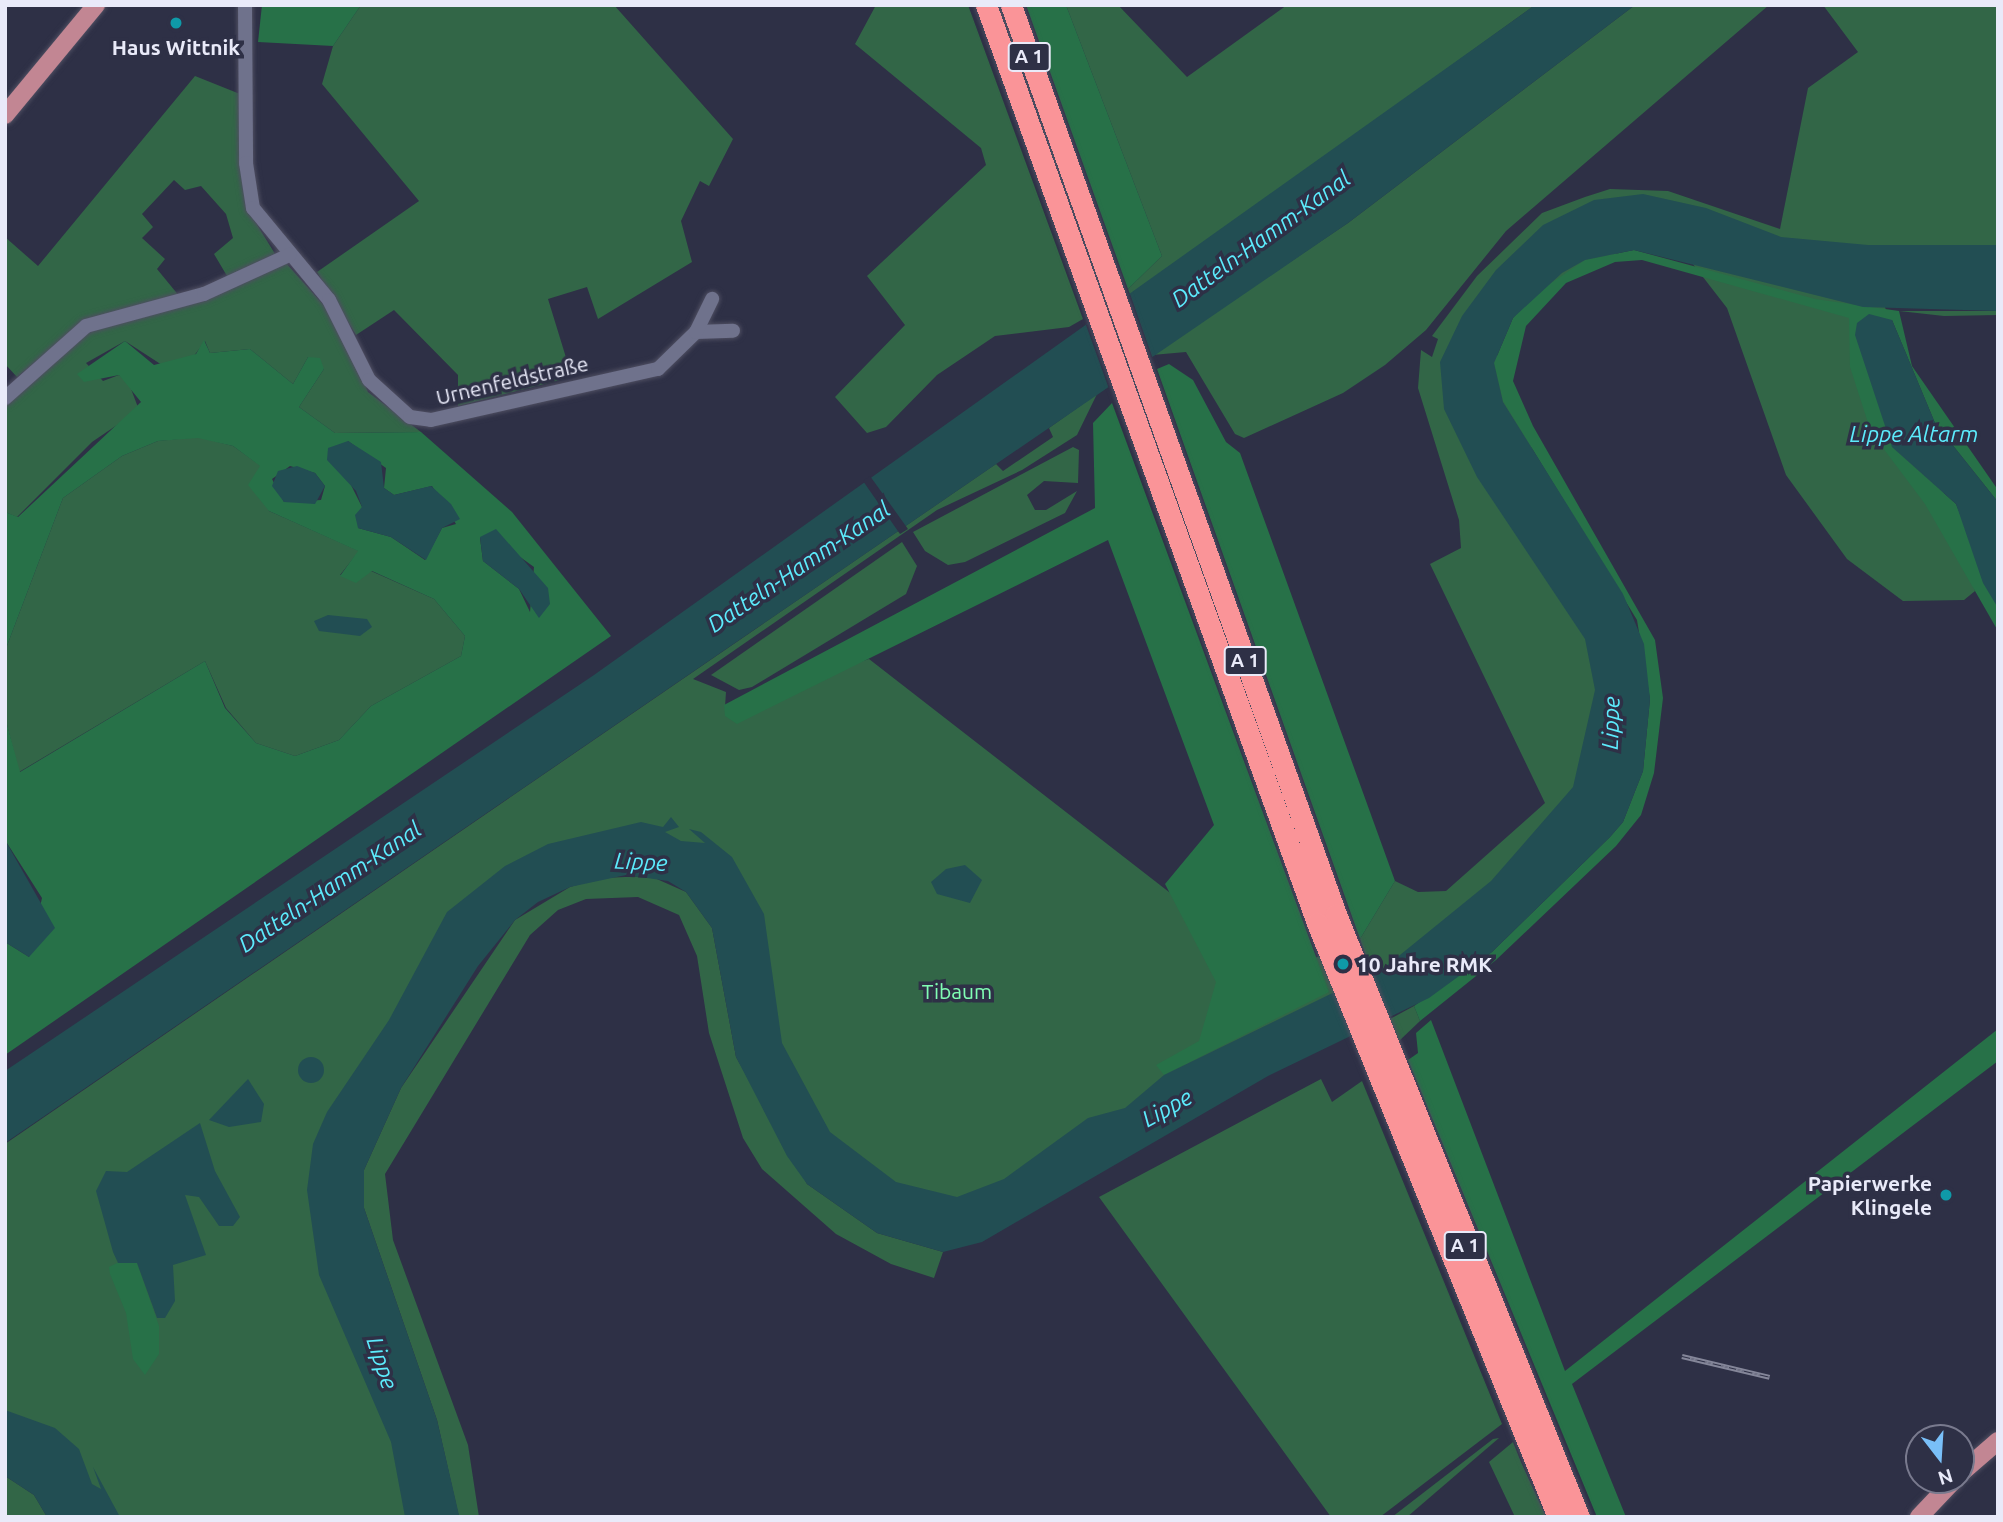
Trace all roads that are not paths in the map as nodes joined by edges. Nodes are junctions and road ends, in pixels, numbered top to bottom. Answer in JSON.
{"nodes":[{"id":1,"x":96,"y":5,"type":"edge"},
{"id":2,"x":245,"y":5,"type":"edge"},
{"id":3,"x":986,"y":5,"type":"edge"},
{"id":4,"x":1011,"y":5,"type":"edge"},
{"id":5,"x":5,"y":115,"type":"edge"},
{"id":6,"x":289,"y":255,"type":"junction"},
{"id":7,"x":712,"y":299,"type":"dead end"},
{"id":8,"x":733,"y":331,"type":"dead end"},
{"id":9,"x":696,"y":332,"type":"junction"},
{"id":10,"x":5,"y":398,"type":"edge"},
{"id":11,"x":1327,"y":919,"type":"junction"},
{"id":12,"x":1532,"y":1432,"type":"junction"},
{"id":13,"x":1998,"y":1441,"type":"edge"},
{"id":14,"x":1975,"y":1461,"type":"edge"},
{"id":15,"x":1941,"y":1494,"type":"edge"},
{"id":16,"x":1558,"y":1517,"type":"edge"},
{"id":17,"x":1579,"y":1517,"type":"edge"},
{"id":18,"x":1919,"y":1517,"type":"edge"}],
"edges":[{"from":1,"to":5,"type":"main road"},
{"from":2,"to":6,"type":"street","name":"Urnenfeldstraße"},
{"from":3,"to":11,"type":"highway","number":"A 1"},
{"from":4,"to":11,"type":"highway","number":"A 1"},
{"from":6,"to":9,"type":"street","name":"Urnenfeldstraße"},
{"from":6,"to":10,"type":"street"},
{"from":7,"to":9,"type":"street","name":"Urnenfeldstraße"},
{"from":8,"to":9,"type":"street"},
{"from":11,"to":12,"type":"highway","number":"A 1"},
{"from":12,"to":16,"type":"highway","number":"A 1"},
{"from":12,"to":17,"type":"highway","number":"A 1"},
{"from":13,"to":14,"type":"main road"},
{"from":15,"to":18,"type":"main road"}]}
